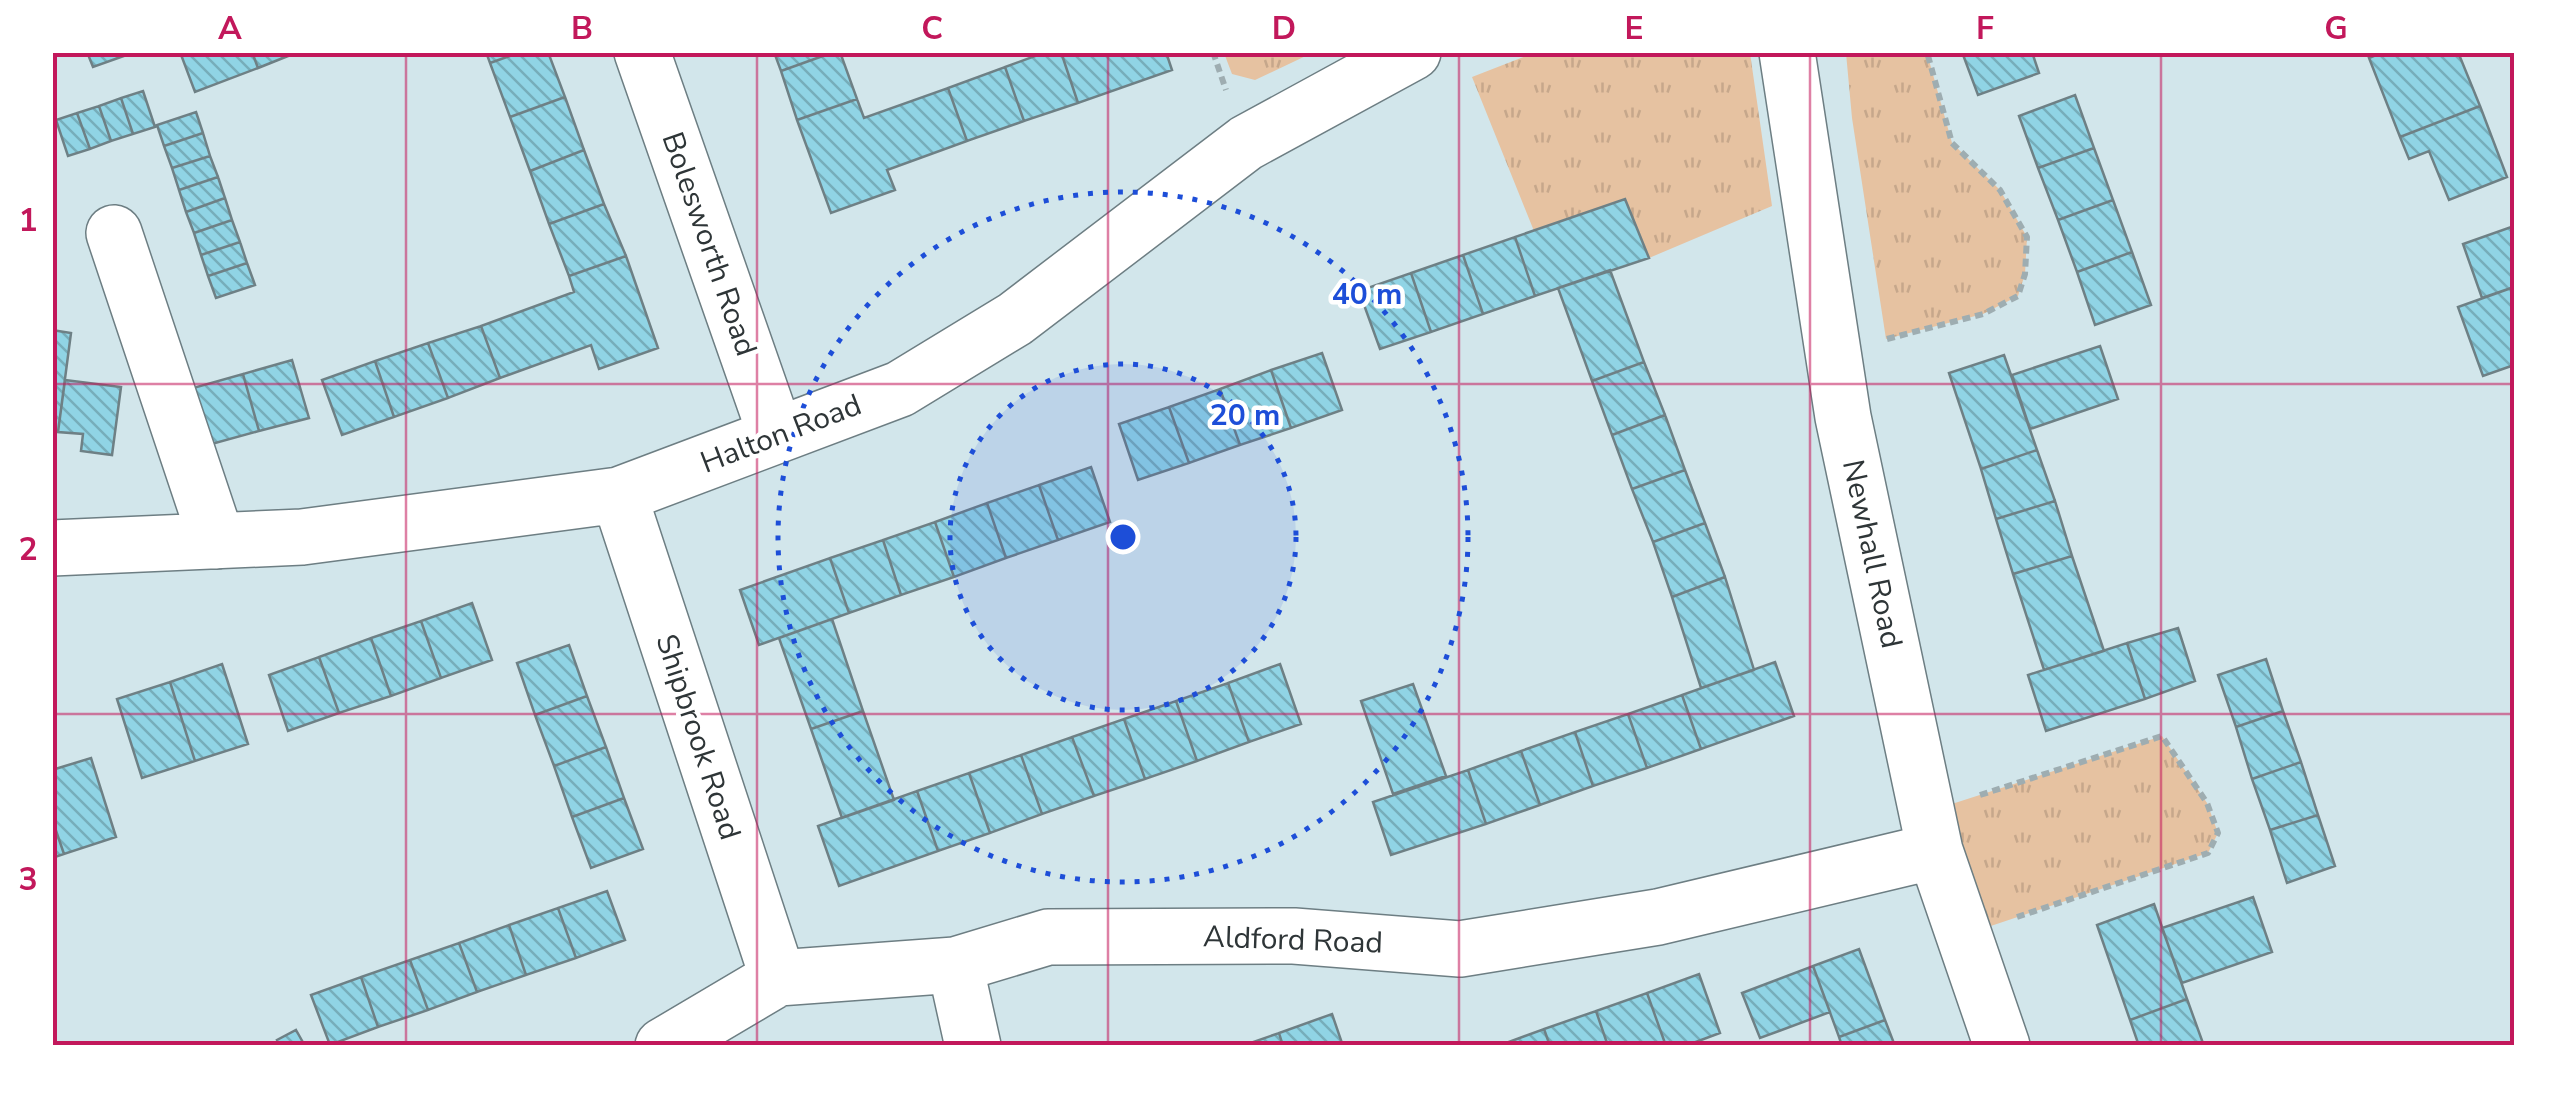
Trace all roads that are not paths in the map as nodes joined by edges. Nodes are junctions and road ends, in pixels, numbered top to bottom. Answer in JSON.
{"nodes":[{"id":1,"x":642,"y":52,"type":"edge"},
{"id":2,"x":1413,"y":52,"type":"edge"},
{"id":3,"x":1787,"y":52,"type":"edge"},
{"id":4,"x":114,"y":233,"type":"dead end"},
{"id":5,"x":776,"y":435,"type":"junction"},
{"id":6,"x":619,"y":496,"type":"junction"},
{"id":7,"x":216,"y":541,"type":"junction"},
{"id":8,"x":52,"y":548,"type":"edge"},
{"id":9,"x":1931,"y":831,"type":"junction"},
{"id":10,"x":954,"y":965,"type":"junction"},
{"id":11,"x":778,"y":978,"type":"junction"},
{"id":12,"x":663,"y":1046,"type":"edge"},
{"id":13,"x":973,"y":1046,"type":"edge"},
{"id":14,"x":2002,"y":1046,"type":"edge"}],
"edges":[{"from":1,"to":5,"type":"street","name":"Bolesworth Road"},
{"from":2,"to":5,"type":"street","name":"Halton Road"},
{"from":3,"to":9,"type":"street","name":"Newhall Road"},
{"from":4,"to":7,"type":"street"},
{"from":5,"to":6,"type":"street","name":"Halton Road"},
{"from":6,"to":7,"type":"street","name":"Halton Road"},
{"from":6,"to":11,"type":"street","name":"Shipbrook Road"},
{"from":7,"to":8,"type":"street","name":"Halton Road"},
{"from":9,"to":10,"type":"street","name":"Aldford Road"},
{"from":9,"to":14,"type":"street","name":"Newhall Road"},
{"from":10,"to":11,"type":"street","name":"Aldford Road"},
{"from":10,"to":13,"type":"street"},
{"from":11,"to":12,"type":"street","name":"Aldford Road"}]}
